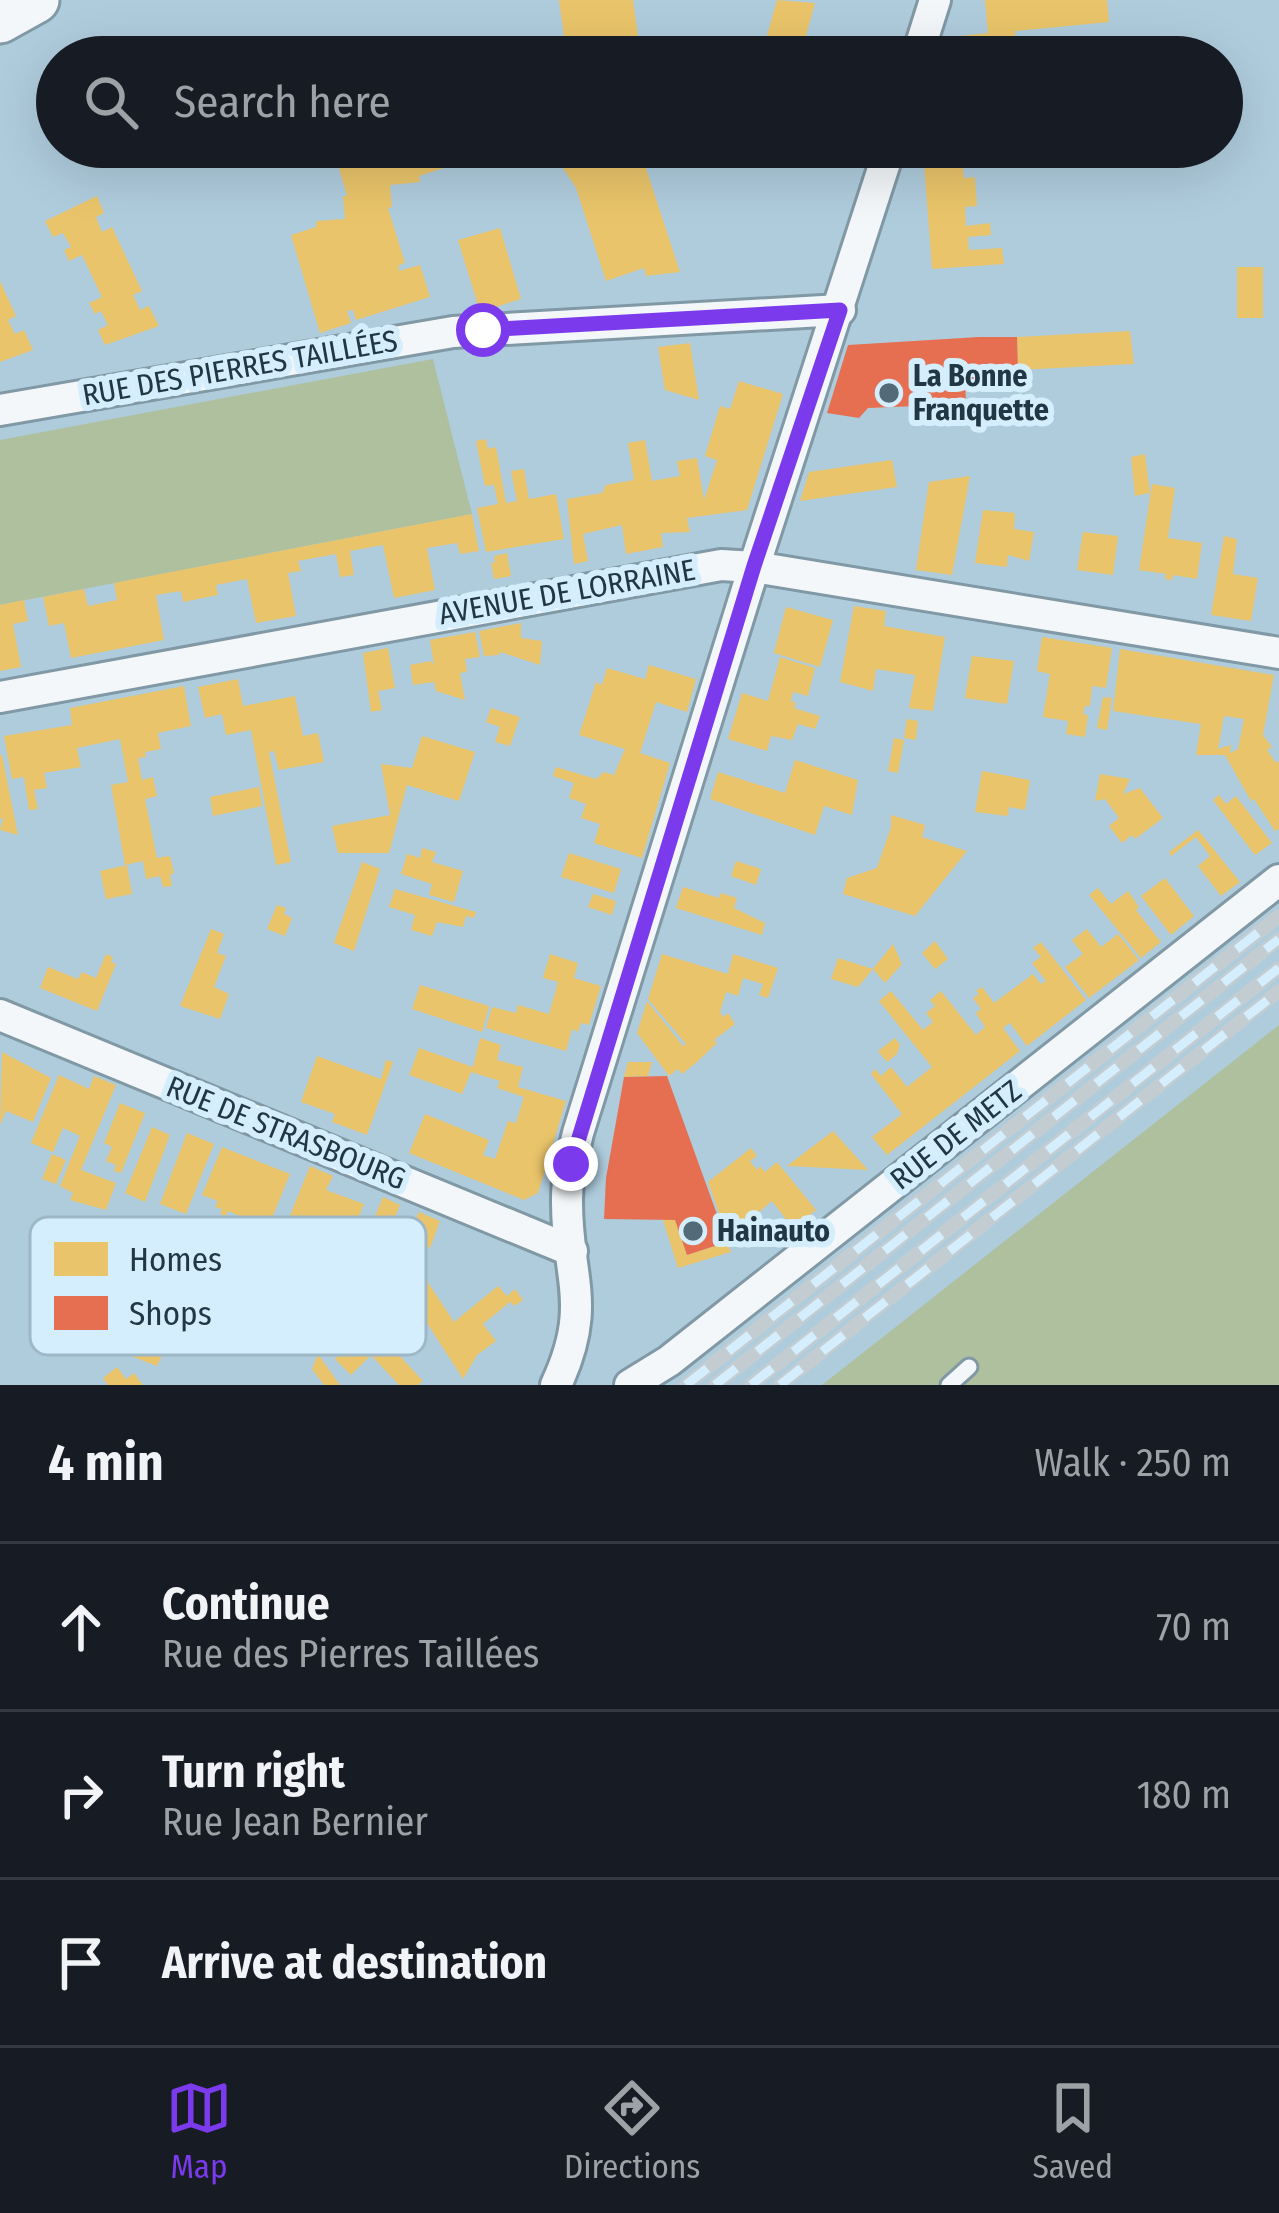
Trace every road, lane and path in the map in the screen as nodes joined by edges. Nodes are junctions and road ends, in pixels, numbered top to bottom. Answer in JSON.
{"nodes":[{"id":1,"x":36,"y":0,"type":"edge"},
{"id":2,"x":935,"y":0,"type":"edge"},
{"id":3,"x":0,"y":20,"type":"edge"},
{"id":4,"x":924,"y":36,"type":"edge"},
{"id":5,"x":884,"y":168,"type":"edge"},
{"id":6,"x":840,"y":310,"type":"junction"},
{"id":7,"x":0,"y":410,"type":"edge"},
{"id":8,"x":754,"y":566,"type":"junction"},
{"id":9,"x":1279,"y":653,"type":"edge"},
{"id":10,"x":0,"y":697,"type":"edge"},
{"id":11,"x":1279,"y":880,"type":"edge"},
{"id":12,"x":0,"y":1015,"type":"edge"},
{"id":13,"x":572,"y":1251,"type":"junction"},
{"id":14,"x":969,"y":1367,"type":"dead end"},
{"id":15,"x":556,"y":1385,"type":"edge"},
{"id":16,"x":630,"y":1385,"type":"edge"},
{"id":17,"x":950,"y":1385,"type":"edge"}],
"edges":[{"from":1,"to":3,"type":"main road"},
{"from":2,"to":4,"type":"street"},
{"from":5,"to":6,"type":"street"},
{"from":6,"to":7,"type":"street","name":"RUE DES PIERRES TAILLÉES"},
{"from":6,"to":8,"type":"street"},
{"from":8,"to":9,"type":"street","name":"AVENUE DE LORRAINE"},
{"from":8,"to":10,"type":"street","name":"AVENUE DE LORRAINE"},
{"from":8,"to":13,"type":"street"},
{"from":11,"to":16,"type":"street","name":"RUE DE METZ"},
{"from":12,"to":13,"type":"street","name":"RUE DE STRASBOURG"},
{"from":13,"to":15,"type":"street"},
{"from":14,"to":17,"type":"lane"}]}
